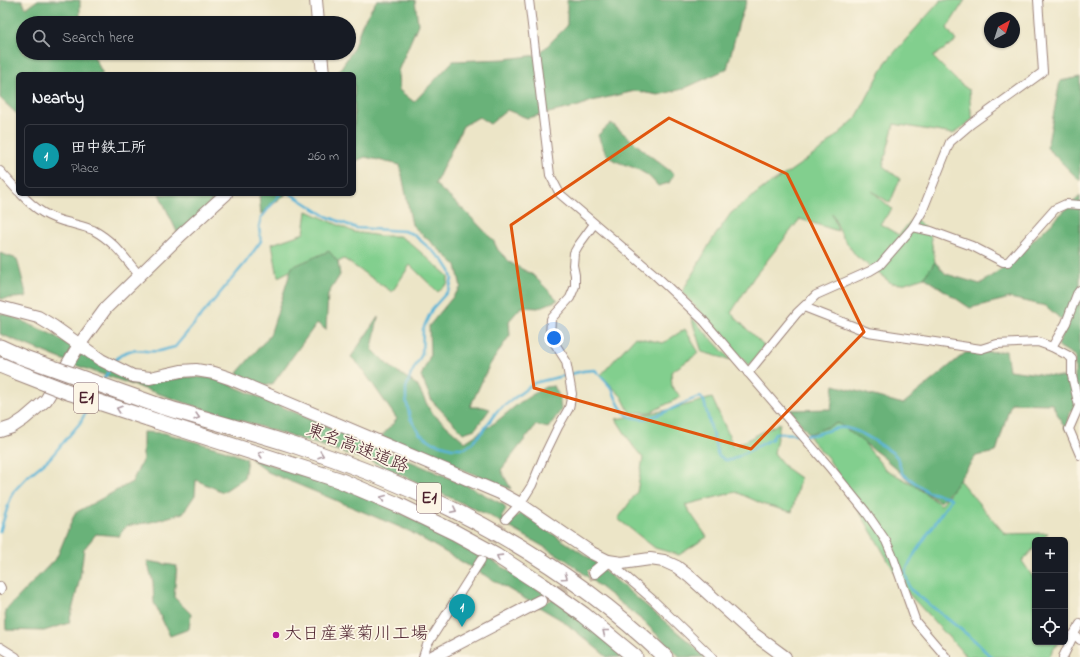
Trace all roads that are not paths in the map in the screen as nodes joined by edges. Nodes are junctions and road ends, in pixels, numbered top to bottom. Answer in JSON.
{"nodes":[{"id":1,"x":316,"y":0,"type":"edge"},
{"id":2,"x":529,"y":0,"type":"edge"},
{"id":3,"x":1038,"y":0,"type":"edge"},
{"id":4,"x":317,"y":16,"type":"edge"},
{"id":5,"x":322,"y":60,"type":"edge"},
{"id":6,"x":323,"y":72,"type":"edge"},
{"id":7,"x":0,"y":171,"type":"edge"},
{"id":8,"x":16,"y":189,"type":"edge"},
{"id":9,"x":23,"y":196,"type":"edge"},
{"id":10,"x":224,"y":196,"type":"edge"},
{"id":11,"x":1080,"y":205,"type":"edge"},
{"id":12,"x":594,"y":224,"type":"junction"},
{"id":13,"x":913,"y":227,"type":"junction"},
{"id":14,"x":139,"y":275,"type":"junction"},
{"id":15,"x":1080,"y":290,"type":"edge"},
{"id":16,"x":0,"y":307,"type":"edge"},
{"id":17,"x":804,"y":307,"type":"junction"},
{"id":18,"x":79,"y":345,"type":"junction"},
{"id":19,"x":1052,"y":347,"type":"junction"},
{"id":20,"x":0,"y":348,"type":"edge"},
{"id":21,"x":0,"y":365,"type":"edge"},
{"id":22,"x":748,"y":373,"type":"junction"},
{"id":23,"x":0,"y":431,"type":"edge"},
{"id":24,"x":1080,"y":456,"type":"edge"},
{"id":25,"x":520,"y":504,"type":"junction"},
{"id":26,"x":506,"y":519,"type":"tunnel mouth"},
{"id":27,"x":482,"y":560,"type":"tunnel mouth"},
{"id":28,"x":608,"y":561,"type":"junction"},
{"id":29,"x":595,"y":572,"type":"tunnel mouth"},
{"id":30,"x":0,"y":586,"type":"edge"},
{"id":31,"x":0,"y":590,"type":"edge"},
{"id":32,"x":540,"y":601,"type":"tunnel mouth"},
{"id":33,"x":1080,"y":624,"type":"edge"},
{"id":34,"x":1074,"y":634,"type":"junction"},
{"id":35,"x":1080,"y":640,"type":"edge"},
{"id":36,"x":0,"y":647,"type":"edge"},
{"id":37,"x":16,"y":657,"type":"edge"},
{"id":38,"x":423,"y":657,"type":"edge"},
{"id":39,"x":432,"y":657,"type":"edge"},
{"id":40,"x":634,"y":657,"type":"edge"},
{"id":41,"x":665,"y":657,"type":"edge"},
{"id":42,"x":712,"y":657,"type":"edge"},
{"id":43,"x":785,"y":657,"type":"edge"},
{"id":44,"x":946,"y":657,"type":"edge"},
{"id":45,"x":1063,"y":657,"type":"edge"}],
"edges":[{"from":1,"to":4,"type":"street"},
{"from":2,"to":12,"type":"street"},
{"from":3,"to":13,"type":"street"},
{"from":5,"to":6,"type":"street"},
{"from":7,"to":8,"type":"street"},
{"from":9,"to":14,"type":"street"},
{"from":10,"to":14,"type":"street"},
{"from":11,"to":13,"type":"street"},
{"from":12,"to":22,"type":"street"},
{"from":12,"to":25,"type":"street"},
{"from":13,"to":17,"type":"street"},
{"from":14,"to":18,"type":"street"},
{"from":15,"to":19,"type":"street"},
{"from":16,"to":18,"type":"street"},
{"from":17,"to":19,"type":"street"},
{"from":17,"to":22,"type":"street"},
{"from":18,"to":23,"type":"street"},
{"from":18,"to":25,"type":"street"},
{"from":19,"to":24,"type":"street"},
{"from":20,"to":41,"type":"highway","name":"東名高速道路","number":"E1","one_way":true,"bridge":true},
{"from":40,"to":21,"type":"highway","name":"東名高速道路","number":"E1","one_way":true,"bridge":true},
{"from":22,"to":44,"type":"street"},
{"from":25,"to":26,"type":"street"},
{"from":25,"to":28,"type":"street"},
{"from":27,"to":38,"type":"street"},
{"from":28,"to":29,"type":"street"},
{"from":28,"to":42,"type":"street"},
{"from":28,"to":43,"type":"street"},
{"from":30,"to":31,"type":"street"},
{"from":32,"to":39,"type":"street"},
{"from":33,"to":34,"type":"street"},
{"from":34,"to":35,"type":"street"},
{"from":34,"to":45,"type":"street"},
{"from":36,"to":37,"type":"street"}]}
